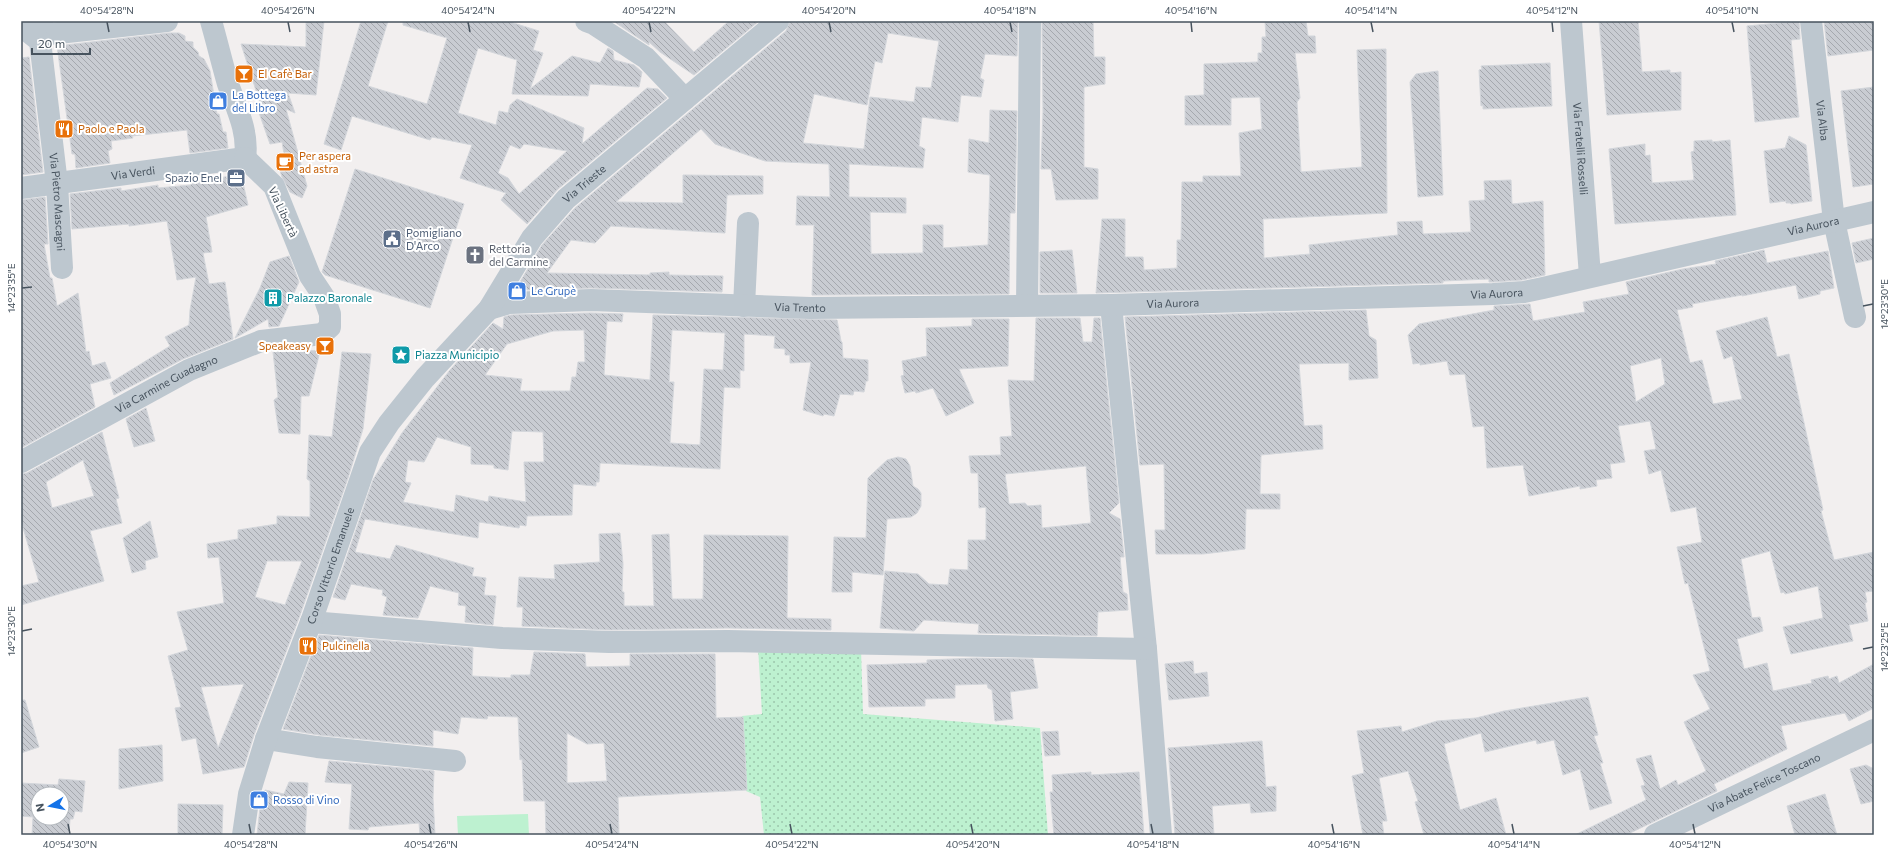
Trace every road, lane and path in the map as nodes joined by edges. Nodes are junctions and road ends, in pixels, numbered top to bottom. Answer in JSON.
{"nodes":[{"id":1,"x":167,"y":21,"type":"edge"},
{"id":2,"x":211,"y":21,"type":"edge"},
{"id":3,"x":778,"y":21,"type":"edge"},
{"id":4,"x":1571,"y":21,"type":"edge"},
{"id":5,"x":1811,"y":21,"type":"edge"},
{"id":6,"x":592,"y":22,"type":"edge"},
{"id":7,"x":1030,"y":23,"type":"dead end"},
{"id":8,"x":21,"y":26,"type":"edge"},
{"id":9,"x":39,"y":31,"type":"edge"},
{"id":10,"x":685,"y":99,"type":"junction"},
{"id":11,"x":245,"y":158,"type":"junction"},
{"id":12,"x":57,"y":184,"type":"junction"},
{"id":13,"x":21,"y":188,"type":"edge"},
{"id":14,"x":1874,"y":212,"type":"edge"},
{"id":15,"x":1834,"y":221,"type":"junction"},
{"id":16,"x":748,"y":223,"type":"dead end"},
{"id":17,"x":62,"y":268,"type":"dead end"},
{"id":18,"x":1590,"y":276,"type":"junction"},
{"id":19,"x":1026,"y":305,"type":"junction"},
{"id":20,"x":1111,"y":305,"type":"junction"},
{"id":21,"x":744,"y":306,"type":"junction"},
{"id":22,"x":489,"y":309,"type":"junction"},
{"id":23,"x":1855,"y":317,"type":"dead end"},
{"id":24,"x":322,"y":334,"type":"joint"},
{"id":25,"x":425,"y":378,"type":"joint"},
{"id":26,"x":21,"y":462,"type":"edge"},
{"id":27,"x":311,"y":622,"type":"junction"},
{"id":28,"x":1146,"y":649,"type":"junction"},
{"id":29,"x":1874,"y":730,"type":"edge"},
{"id":30,"x":266,"y":739,"type":"junction"},
{"id":31,"x":455,"y":761,"type":"dead end"},
{"id":32,"x":243,"y":835,"type":"edge"},
{"id":33,"x":1161,"y":835,"type":"edge"},
{"id":34,"x":1655,"y":835,"type":"edge"}],
"edges":[{"from":1,"to":9,"type":"street"},
{"from":2,"to":11,"type":"street"},
{"from":3,"to":10,"type":"street","name":"Via Trieste"},
{"from":4,"to":18,"type":"street","name":"Via Fratelli Rosselli"},
{"from":5,"to":15,"type":"street","name":"Via Alba"},
{"from":6,"to":10,"type":"street"},
{"from":7,"to":19,"type":"street"},
{"from":8,"to":9,"type":"street"},
{"from":9,"to":12,"type":"street","name":"Via Pietro Mascagni"},
{"from":10,"to":22,"type":"street","name":"Via Trieste"},
{"from":11,"to":12,"type":"street","name":"Via Verdi"},
{"from":11,"to":24,"type":"street","name":"Via Libertà"},
{"from":12,"to":13,"type":"street","name":"Via Verdi"},
{"from":12,"to":17,"type":"street","name":"Via Pietro Mascagni"},
{"from":14,"to":15,"type":"street","name":"Via Aurora"},
{"from":15,"to":18,"type":"street","name":"Via Aurora"},
{"from":15,"to":23,"type":"street","name":"Via Alba"},
{"from":16,"to":21,"type":"street"},
{"from":18,"to":20,"type":"street","name":"Via Aurora"},
{"from":19,"to":20,"type":"street","name":"Via Trento"},
{"from":19,"to":21,"type":"street","name":"Via Trento"},
{"from":20,"to":28,"type":"street"},
{"from":21,"to":22,"type":"street","name":"Via Trento"},
{"from":22,"to":25,"type":"street","name":"Via Trieste"},
{"from":24,"to":26,"type":"street","name":"Via Carmine Guadagno"},
{"from":25,"to":27,"type":"street","name":"Corso Vittorio Emanuele"},
{"from":27,"to":28,"type":"street"},
{"from":27,"to":30,"type":"street","name":"Corso Vittorio Emanuele"},
{"from":28,"to":33,"type":"street"},
{"from":29,"to":34,"type":"street","name":"Via Abate Felice Toscano"},
{"from":30,"to":31,"type":"street"},
{"from":30,"to":32,"type":"street","name":"Corso Vittorio Emanuele"}]}
